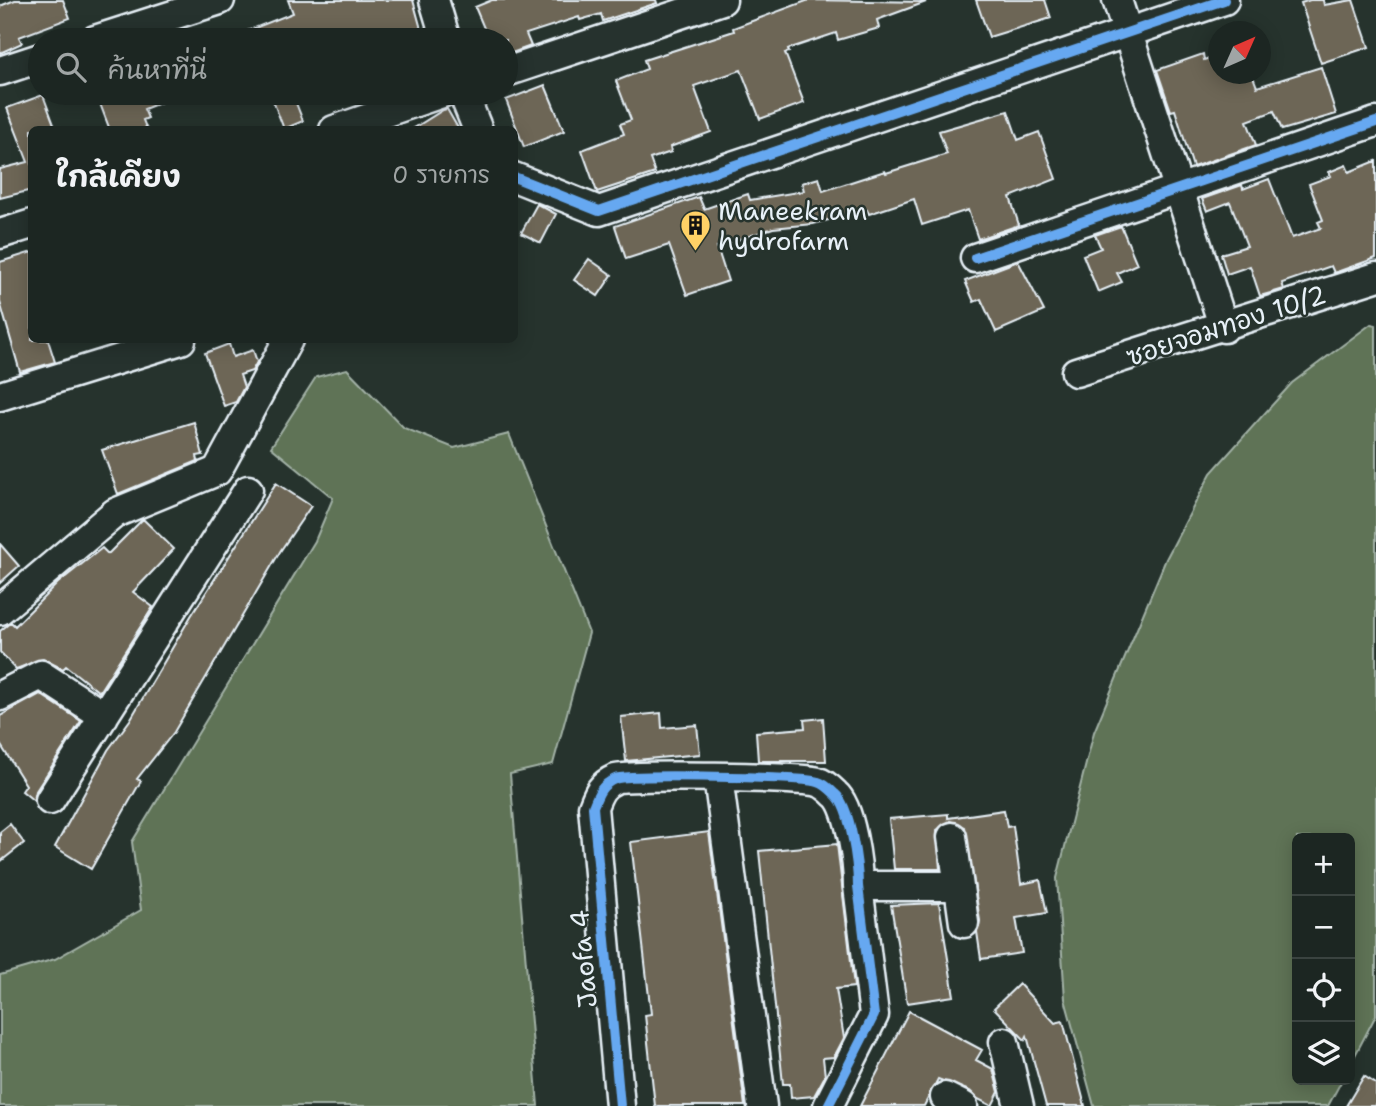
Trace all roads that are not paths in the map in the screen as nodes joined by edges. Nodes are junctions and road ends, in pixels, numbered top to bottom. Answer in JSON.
{"nodes":[{"id":1,"x":220,"y":0,"type":"edge"},
{"id":2,"x":434,"y":0,"type":"edge"},
{"id":3,"x":722,"y":0,"type":"edge"},
{"id":4,"x":1118,"y":0,"type":"edge"},
{"id":5,"x":1224,"y":0,"type":"edge"},
{"id":6,"x":132,"y":28,"type":"edge"},
{"id":7,"x":442,"y":28,"type":"edge"},
{"id":8,"x":1128,"y":32,"type":"junction"},
{"id":9,"x":28,"y":62,"type":"edge"},
{"id":10,"x":518,"y":68,"type":"edge"},
{"id":11,"x":0,"y":71,"type":"edge"},
{"id":12,"x":407,"y":105,"type":"edge"},
{"id":13,"x":468,"y":105,"type":"edge"},
{"id":14,"x":1376,"y":122,"type":"edge"},
{"id":15,"x":346,"y":126,"type":"edge"},
{"id":16,"x":476,"y":126,"type":"edge"},
{"id":17,"x":518,"y":179,"type":"edge"},
{"id":18,"x":1179,"y":187,"type":"junction"},
{"id":19,"x":28,"y":225,"type":"edge"},
{"id":20,"x":0,"y":234,"type":"edge"},
{"id":21,"x":975,"y":258,"type":"dead end"},
{"id":22,"x":1376,"y":277,"type":"edge"},
{"id":23,"x":1224,"y":328,"type":"junction"},
{"id":24,"x":171,"y":343,"type":"edge"},
{"id":25,"x":286,"y":343,"type":"edge"},
{"id":26,"x":1076,"y":372,"type":"dead end"},
{"id":27,"x":0,"y":396,"type":"edge"},
{"id":28,"x":248,"y":490,"type":"dead end"},
{"id":29,"x":0,"y":610,"type":"edge"},
{"id":30,"x":0,"y":696,"type":"edge"},
{"id":31,"x":104,"y":716,"type":"junction"},
{"id":32,"x":718,"y":777,"type":"junction"},
{"id":33,"x":50,"y":800,"type":"dead end"},
{"id":34,"x":952,"y":837,"type":"dead end"},
{"id":35,"x":858,"y":886,"type":"junction"},
{"id":36,"x":958,"y":886,"type":"junction"},
{"id":37,"x":964,"y":923,"type":"dead end"},
{"id":38,"x":1004,"y":1042,"type":"dead end"},
{"id":39,"x":620,"y":1106,"type":"edge"},
{"id":40,"x":762,"y":1106,"type":"edge"},
{"id":41,"x":828,"y":1106,"type":"edge"},
{"id":42,"x":1019,"y":1106,"type":"edge"}],
"edges":[{"from":1,"to":6,"type":"street"},
{"from":2,"to":7,"type":"street"},
{"from":3,"to":10,"type":"street"},
{"from":4,"to":8,"type":"street"},
{"from":5,"to":8,"type":"street"},
{"from":8,"to":17,"type":"street"},
{"from":8,"to":18,"type":"street"},
{"from":9,"to":11,"type":"street"},
{"from":12,"to":15,"type":"street"},
{"from":13,"to":16,"type":"street"},
{"from":14,"to":18,"type":"street"},
{"from":18,"to":21,"type":"street"},
{"from":18,"to":23,"type":"street"},
{"from":19,"to":20,"type":"street"},
{"from":22,"to":23,"type":"street","name":"ซอยจอมทอง 10/2"},
{"from":23,"to":26,"type":"street","name":"ซอยจอมทอง 10/2"},
{"from":24,"to":27,"type":"street"},
{"from":25,"to":29,"type":"street"},
{"from":28,"to":31,"type":"street"},
{"from":30,"to":31,"type":"street"},
{"from":31,"to":33,"type":"street"},
{"from":32,"to":35,"type":"street"},
{"from":32,"to":39,"type":"street","name":"Jaofa 4"},
{"from":32,"to":40,"type":"street"},
{"from":34,"to":36,"type":"street"},
{"from":35,"to":36,"type":"street"},
{"from":35,"to":41,"type":"street"},
{"from":36,"to":37,"type":"street"},
{"from":38,"to":42,"type":"street"}]}
